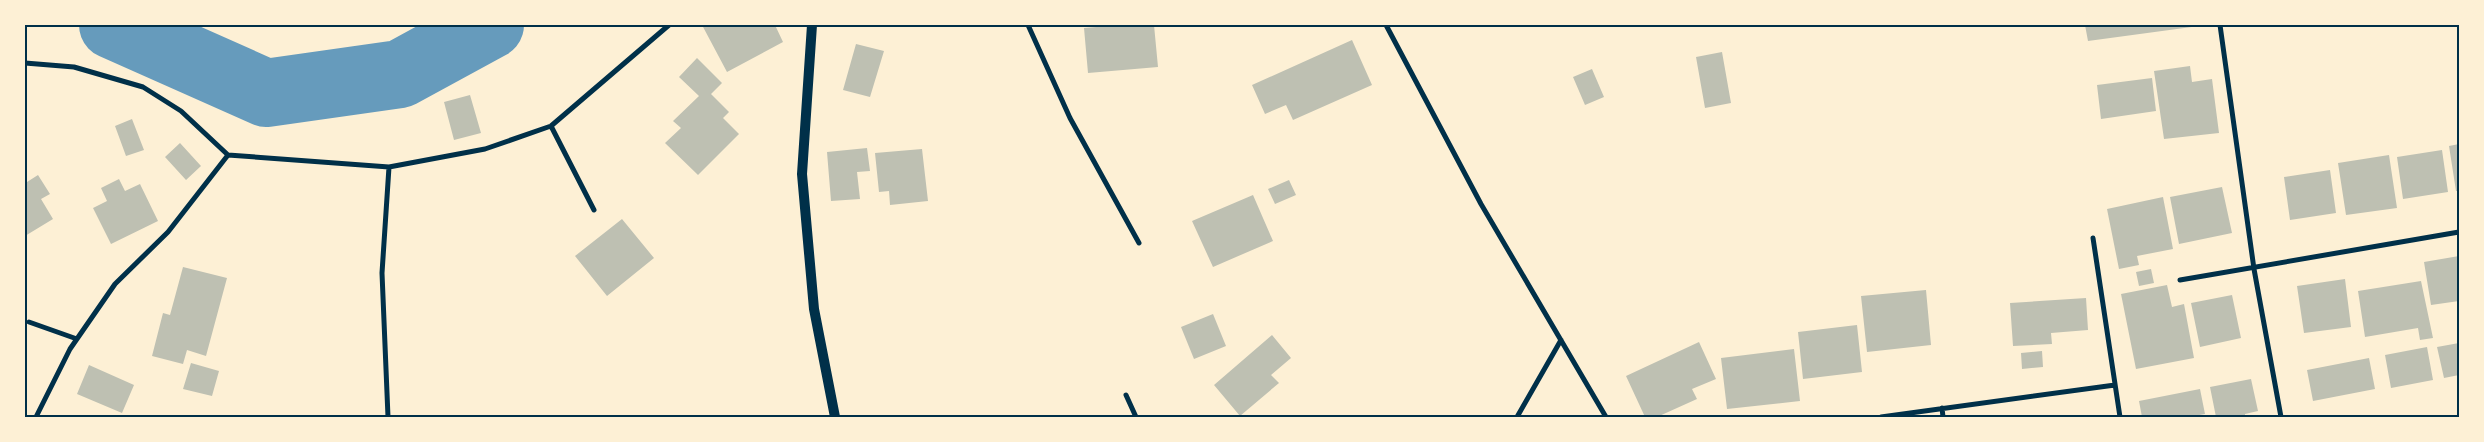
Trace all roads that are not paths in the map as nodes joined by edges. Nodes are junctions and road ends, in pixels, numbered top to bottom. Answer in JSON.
{"nodes":[{"id":1,"x":669,"y":25,"type":"edge"},
{"id":2,"x":812,"y":25,"type":"edge"},
{"id":3,"x":1028,"y":25,"type":"edge"},
{"id":4,"x":1386,"y":25,"type":"edge"},
{"id":5,"x":2220,"y":25,"type":"edge"},
{"id":6,"x":25,"y":63,"type":"edge"},
{"id":7,"x":551,"y":126,"type":"junction"},
{"id":8,"x":228,"y":155,"type":"junction"},
{"id":9,"x":389,"y":167,"type":"junction"},
{"id":10,"x":594,"y":210,"type":"dead end"},
{"id":11,"x":2459,"y":232,"type":"edge"},
{"id":12,"x":2094,"y":238,"type":"dead end"},
{"id":13,"x":1139,"y":243,"type":"dead end"},
{"id":14,"x":2254,"y":269,"type":"junction"},
{"id":15,"x":2180,"y":280,"type":"dead end"},
{"id":16,"x":29,"y":322,"type":"dead end"},
{"id":17,"x":77,"y":339,"type":"junction"},
{"id":18,"x":1561,"y":340,"type":"junction"},
{"id":19,"x":2115,"y":385,"type":"junction"},
{"id":20,"x":1126,"y":395,"type":"dead end"},
{"id":21,"x":1942,"y":408,"type":"junction"},
{"id":22,"x":36,"y":417,"type":"edge"},
{"id":23,"x":388,"y":417,"type":"edge"},
{"id":24,"x":836,"y":417,"type":"edge"},
{"id":25,"x":1136,"y":417,"type":"edge"},
{"id":26,"x":1517,"y":417,"type":"edge"},
{"id":27,"x":1606,"y":417,"type":"edge"},
{"id":28,"x":1881,"y":417,"type":"edge"},
{"id":29,"x":1943,"y":417,"type":"edge"},
{"id":30,"x":2120,"y":417,"type":"edge"},
{"id":31,"x":2281,"y":417,"type":"edge"}],
"edges":[{"from":1,"to":7,"type":"street"},
{"from":2,"to":24,"type":"main road"},
{"from":3,"to":13,"type":"street"},
{"from":4,"to":18,"type":"street"},
{"from":5,"to":14,"type":"street"},
{"from":6,"to":8,"type":"street"},
{"from":7,"to":9,"type":"street"},
{"from":7,"to":10,"type":"street"},
{"from":8,"to":9,"type":"street"},
{"from":8,"to":17,"type":"street"},
{"from":9,"to":23,"type":"street"},
{"from":11,"to":14,"type":"street"},
{"from":12,"to":19,"type":"street"},
{"from":14,"to":15,"type":"street"},
{"from":14,"to":31,"type":"street"},
{"from":16,"to":17,"type":"street"},
{"from":17,"to":22,"type":"street"},
{"from":18,"to":26,"type":"street"},
{"from":18,"to":27,"type":"street"},
{"from":19,"to":21,"type":"street"},
{"from":19,"to":30,"type":"street"},
{"from":20,"to":25,"type":"street"},
{"from":21,"to":28,"type":"street"},
{"from":21,"to":29,"type":"street"}]}
